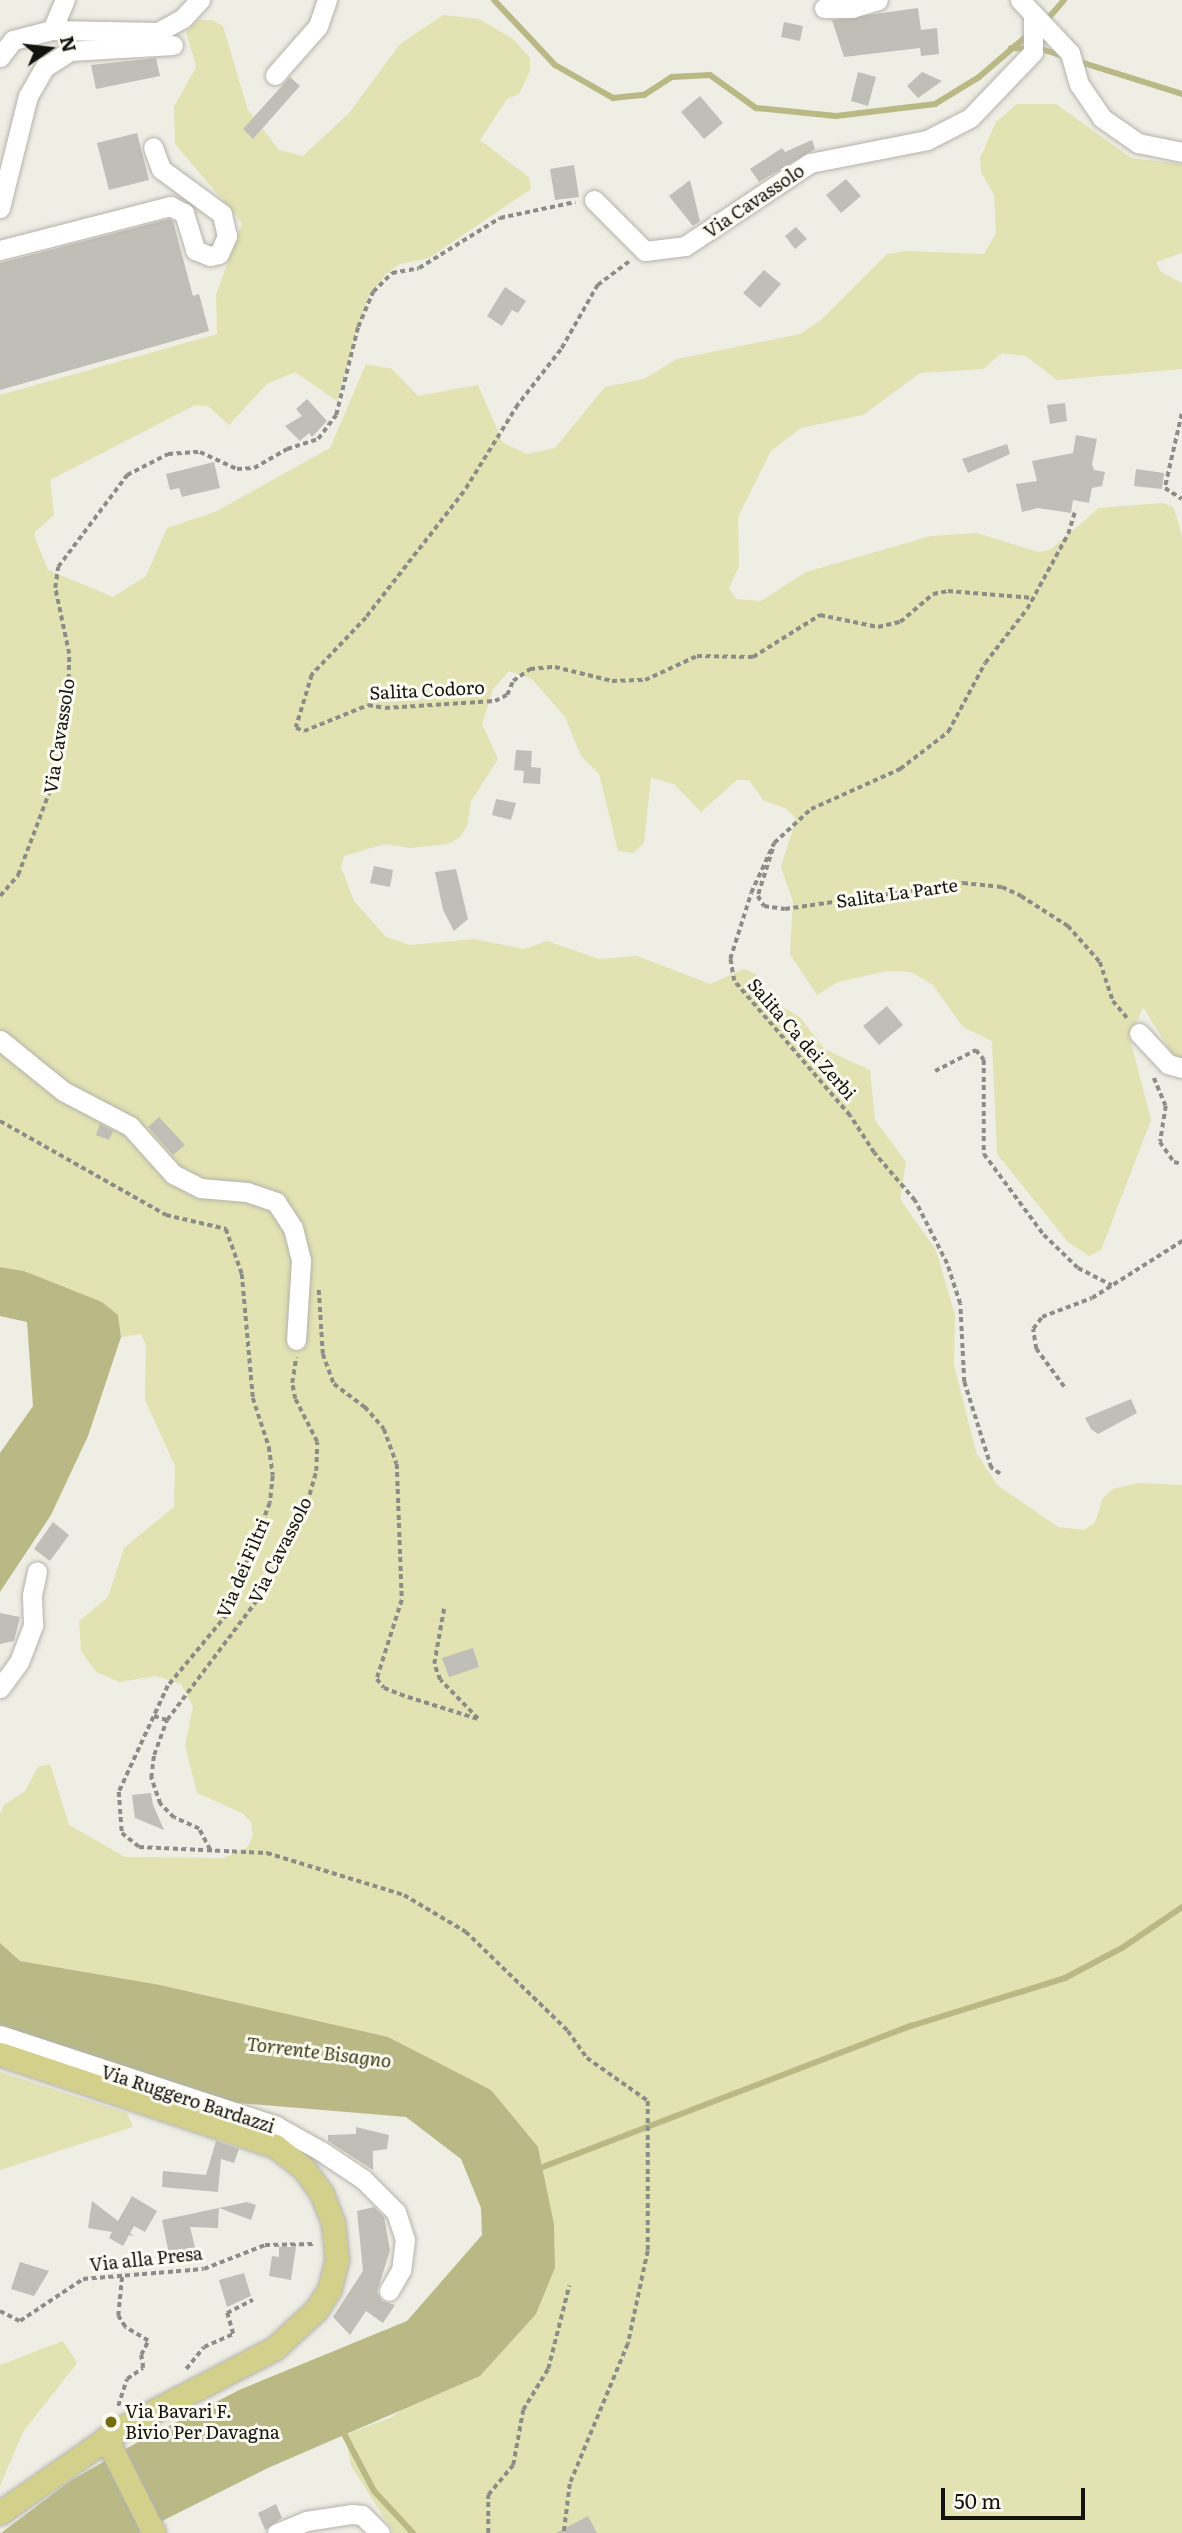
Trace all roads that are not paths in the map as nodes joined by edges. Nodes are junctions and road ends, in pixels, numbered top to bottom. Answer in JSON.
{"nodes":[{"id":1,"x":200,"y":0,"type":"edge"},
{"id":2,"x":327,"y":0,"type":"edge"},
{"id":3,"x":878,"y":0,"type":"edge"},
{"id":4,"x":1020,"y":0,"type":"edge"},
{"id":5,"x":824,"y":8,"type":"dead end"},
{"id":6,"x":59,"y":16,"type":"edge"},
{"id":7,"x":1032,"y":17,"type":"junction"},
{"id":8,"x":7,"y":35,"type":"edge"},
{"id":9,"x":173,"y":44,"type":"dead end"},
{"id":10,"x":0,"y":58,"type":"edge"},
{"id":11,"x":275,"y":75,"type":"dead end"},
{"id":12,"x":153,"y":147,"type":"dead end"},
{"id":13,"x":1182,"y":152,"type":"edge"},
{"id":14,"x":594,"y":200,"type":"road end"},
{"id":15,"x":0,"y":208,"type":"edge"},
{"id":16,"x":0,"y":250,"type":"edge"},
{"id":17,"x":1139,"y":1033,"type":"road end"},
{"id":18,"x":0,"y":1040,"type":"edge"},
{"id":19,"x":1182,"y":1068,"type":"edge"},
{"id":20,"x":296,"y":1340,"type":"road end"},
{"id":21,"x":37,"y":1572,"type":"dead end"},
{"id":22,"x":0,"y":1688,"type":"edge"},
{"id":23,"x":0,"y":2035,"type":"edge"},
{"id":24,"x":0,"y":2054,"type":"edge"},
{"id":25,"x":389,"y":2291,"type":"dead end"},
{"id":26,"x":109,"y":2444,"type":"junction"},
{"id":27,"x":0,"y":2513,"type":"edge"},
{"id":28,"x":154,"y":2533,"type":"edge"},
{"id":29,"x":277,"y":2533,"type":"edge"},
{"id":30,"x":380,"y":2533,"type":"edge"}],
"edges":[{"from":1,"to":6,"type":"street"},
{"from":2,"to":11,"type":"street"},
{"from":3,"to":5,"type":"street"},
{"from":4,"to":7,"type":"street"},
{"from":6,"to":8,"type":"street"},
{"from":7,"to":13,"type":"street"},
{"from":7,"to":14,"type":"street","name":"Via Cavassolo"},
{"from":8,"to":10,"type":"street"},
{"from":9,"to":15,"type":"street"},
{"from":12,"to":16,"type":"street"},
{"from":17,"to":19,"type":"street"},
{"from":18,"to":20,"type":"street"},
{"from":21,"to":22,"type":"street"},
{"from":23,"to":25,"type":"street","name":"Via Ruggero Bardazzi"},
{"from":24,"to":26,"type":"main road"},
{"from":26,"to":27,"type":"main road"},
{"from":26,"to":28,"type":"main road"},
{"from":29,"to":30,"type":"street"}]}
